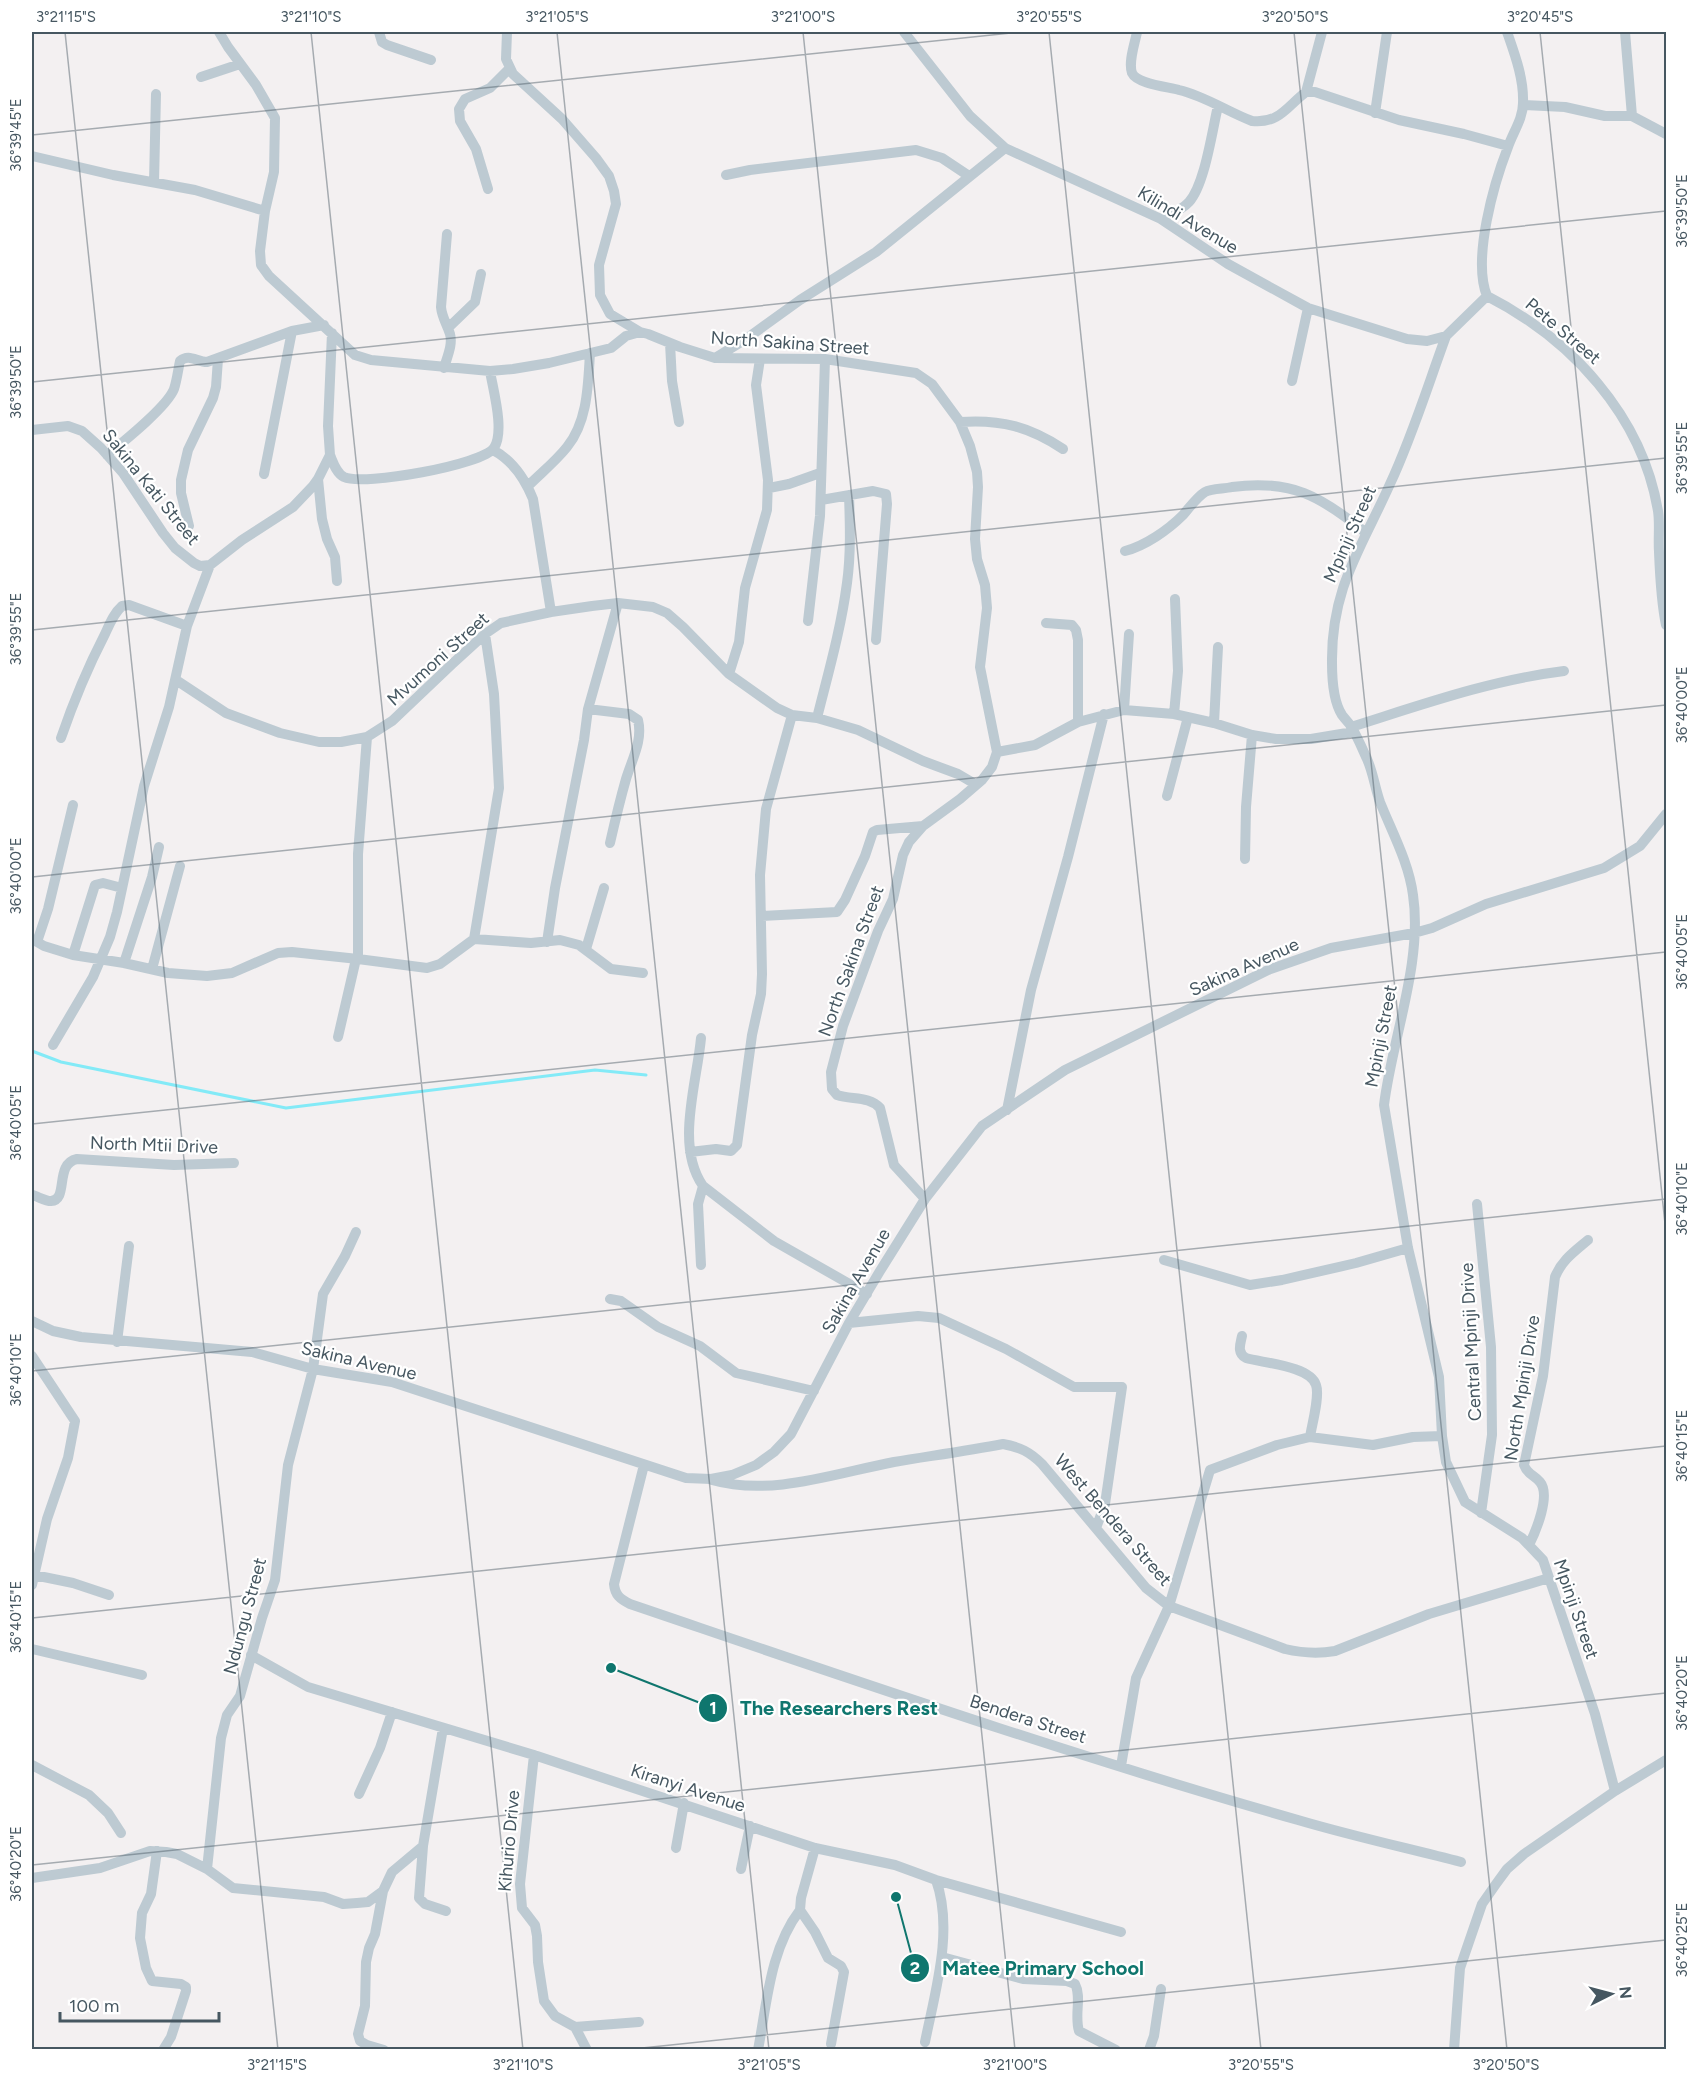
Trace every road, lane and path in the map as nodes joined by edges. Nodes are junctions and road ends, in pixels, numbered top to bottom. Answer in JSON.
{"nodes":[{"id":1,"x":219,"y":32,"type":"edge"},
{"id":2,"x":379,"y":32,"type":"edge"},
{"id":3,"x":507,"y":32,"type":"edge"},
{"id":4,"x":904,"y":32,"type":"edge"},
{"id":5,"x":1137,"y":32,"type":"edge"},
{"id":6,"x":1322,"y":32,"type":"edge"},
{"id":7,"x":1387,"y":32,"type":"edge"},
{"id":8,"x":1507,"y":32,"type":"edge"},
{"id":9,"x":1625,"y":32,"type":"edge"},
{"id":10,"x":431,"y":60,"type":"dead end"},
{"id":11,"x":240,"y":64,"type":"junction"},
{"id":12,"x":509,"y":69,"type":"junction"},
{"id":13,"x":201,"y":77,"type":"dead end"},
{"id":14,"x":1306,"y":92,"type":"junction"},
{"id":15,"x":156,"y":94,"type":"dead end"},
{"id":16,"x":1523,"y":105,"type":"junction"},
{"id":17,"x":1218,"y":106,"type":"junction"},
{"id":18,"x":1375,"y":113,"type":"junction"},
{"id":19,"x":1632,"y":116,"type":"junction"},
{"id":20,"x":1666,"y":134,"type":"edge"},
{"id":21,"x":1508,"y":146,"type":"junction"},
{"id":22,"x":1005,"y":148,"type":"junction"},
{"id":23,"x":32,"y":156,"type":"edge"},
{"id":24,"x":726,"y":175,"type":"dead end"},
{"id":25,"x":969,"y":176,"type":"junction"},
{"id":26,"x":154,"y":182,"type":"junction"},
{"id":27,"x":488,"y":189,"type":"dead end"},
{"id":28,"x":265,"y":211,"type":"junction"},
{"id":29,"x":1161,"y":219,"type":"junction"},
{"id":30,"x":447,"y":234,"type":"dead end"},
{"id":31,"x":481,"y":274,"type":"dead end"},
{"id":32,"x":1487,"y":296,"type":"junction"},
{"id":33,"x":1308,"y":308,"type":"junction"},
{"id":34,"x":448,"y":328,"type":"junction"},
{"id":35,"x":328,"y":329,"type":"junction"},
{"id":36,"x":292,"y":331,"type":"junction"},
{"id":37,"x":640,"y":332,"type":"junction"},
{"id":38,"x":1446,"y":336,"type":"junction"},
{"id":39,"x":670,"y":343,"type":"junction"},
{"id":40,"x":590,"y":353,"type":"junction"},
{"id":41,"x":714,"y":358,"type":"junction"},
{"id":42,"x":760,"y":358,"type":"junction"},
{"id":43,"x":218,"y":359,"type":"junction"},
{"id":44,"x":825,"y":359,"type":"junction"},
{"id":45,"x":444,"y":368,"type":"junction"},
{"id":46,"x":490,"y":371,"type":"junction"},
{"id":47,"x":1292,"y":381,"type":"dead end"},
{"id":48,"x":679,"y":422,"type":"dead end"},
{"id":49,"x":960,"y":422,"type":"junction"},
{"id":50,"x":32,"y":430,"type":"edge"},
{"id":51,"x":1063,"y":449,"type":"dead end"},
{"id":52,"x":493,"y":450,"type":"junction"},
{"id":53,"x":106,"y":455,"type":"junction"},
{"id":54,"x":330,"y":455,"type":"junction"},
{"id":55,"x":820,"y":473,"type":"junction"},
{"id":56,"x":264,"y":474,"type":"dead end"},
{"id":57,"x":318,"y":478,"type":"junction"},
{"id":58,"x":528,"y":486,"type":"junction"},
{"id":59,"x":769,"y":488,"type":"junction"},
{"id":60,"x":849,"y":495,"type":"junction"},
{"id":61,"x":821,"y":500,"type":"junction"},
{"id":62,"x":189,"y":526,"type":"dead end"},
{"id":63,"x":1366,"y":533,"type":"junction"},
{"id":64,"x":1125,"y":551,"type":"dead end"},
{"id":65,"x":210,"y":565,"type":"junction"},
{"id":66,"x":337,"y":581,"type":"dead end"},
{"id":67,"x":1175,"y":599,"type":"dead end"},
{"id":68,"x":618,"y":603,"type":"junction"},
{"id":69,"x":551,"y":612,"type":"junction"},
{"id":70,"x":808,"y":621,"type":"dead end"},
{"id":71,"x":1046,"y":623,"type":"dead end"},
{"id":72,"x":1666,"y":625,"type":"edge"},
{"id":73,"x":187,"y":626,"type":"junction"},
{"id":74,"x":485,"y":634,"type":"junction"},
{"id":75,"x":1129,"y":634,"type":"dead end"},
{"id":76,"x":876,"y":640,"type":"dead end"},
{"id":77,"x":1218,"y":647,"type":"dead end"},
{"id":78,"x":1564,"y":671,"type":"dead end"},
{"id":79,"x":729,"y":674,"type":"junction"},
{"id":80,"x":176,"y":680,"type":"junction"},
{"id":81,"x":588,"y":709,"type":"junction"},
{"id":82,"x":1124,"y":710,"type":"junction"},
{"id":83,"x":1104,"y":714,"type":"junction"},
{"id":84,"x":1174,"y":714,"type":"junction"},
{"id":85,"x":792,"y":715,"type":"junction"},
{"id":86,"x":1188,"y":717,"type":"junction"},
{"id":87,"x":817,"y":718,"type":"junction"},
{"id":88,"x":1078,"y":722,"type":"junction"},
{"id":89,"x":1214,"y":723,"type":"junction"},
{"id":90,"x":1352,"y":730,"type":"junction"},
{"id":91,"x":1252,"y":735,"type":"junction"},
{"id":92,"x":367,"y":737,"type":"junction"},
{"id":93,"x":61,"y":738,"type":"dead end"},
{"id":94,"x":997,"y":752,"type":"junction"},
{"id":95,"x":975,"y":784,"type":"junction"},
{"id":96,"x":1167,"y":796,"type":"dead end"},
{"id":97,"x":73,"y":805,"type":"dead end"},
{"id":98,"x":1666,"y":814,"type":"edge"},
{"id":99,"x":923,"y":826,"type":"junction"},
{"id":100,"x":610,"y":843,"type":"dead end"},
{"id":101,"x":159,"y":847,"type":"dead end"},
{"id":102,"x":1245,"y":859,"type":"dead end"},
{"id":103,"x":180,"y":866,"type":"dead end"},
{"id":104,"x":122,"y":888,"type":"junction"},
{"id":105,"x":604,"y":888,"type":"dead end"},
{"id":106,"x":761,"y":916,"type":"junction"},
{"id":107,"x":1414,"y":933,"type":"junction"},
{"id":108,"x":474,"y":939,"type":"junction"},
{"id":109,"x":34,"y":940,"type":"edge"},
{"id":110,"x":547,"y":942,"type":"junction"},
{"id":111,"x":586,"y":949,"type":"junction"},
{"id":112,"x":73,"y":955,"type":"junction"},
{"id":113,"x":101,"y":959,"type":"junction"},
{"id":114,"x":357,"y":959,"type":"junction"},
{"id":115,"x":124,"y":963,"type":"junction"},
{"id":116,"x":152,"y":969,"type":"junction"},
{"id":117,"x":643,"y":973,"type":"dead end"},
{"id":118,"x":338,"y":1037,"type":"dead end"},
{"id":119,"x":700,"y":1038,"type":"dead end"},
{"id":120,"x":52,"y":1045,"type":"dead end"},
{"id":121,"x":1007,"y":1110,"type":"junction"},
{"id":122,"x":690,"y":1152,"type":"junction"},
{"id":123,"x":234,"y":1163,"type":"dead end"},
{"id":124,"x":703,"y":1186,"type":"junction"},
{"id":125,"x":32,"y":1194,"type":"edge"},
{"id":126,"x":925,"y":1199,"type":"junction"},
{"id":127,"x":1477,"y":1204,"type":"dead end"},
{"id":128,"x":356,"y":1232,"type":"dead end"},
{"id":129,"x":1588,"y":1240,"type":"dead end"},
{"id":130,"x":129,"y":1246,"type":"dead end"},
{"id":131,"x":1408,"y":1248,"type":"junction"},
{"id":132,"x":1164,"y":1260,"type":"dead end"},
{"id":133,"x":701,"y":1265,"type":"dead end"},
{"id":134,"x":867,"y":1294,"type":"junction"},
{"id":135,"x":610,"y":1299,"type":"dead end"},
{"id":136,"x":32,"y":1321,"type":"edge"},
{"id":137,"x":849,"y":1323,"type":"junction"},
{"id":138,"x":1242,"y":1336,"type":"dead end"},
{"id":139,"x":117,"y":1342,"type":"junction"},
{"id":140,"x":32,"y":1356,"type":"edge"},
{"id":141,"x":313,"y":1369,"type":"junction"},
{"id":142,"x":814,"y":1391,"type":"junction"},
{"id":143,"x":1442,"y":1436,"type":"junction"},
{"id":144,"x":1310,"y":1437,"type":"junction"},
{"id":145,"x":644,"y":1465,"type":"junction"},
{"id":146,"x":711,"y":1479,"type":"junction"},
{"id":147,"x":1481,"y":1513,"type":"junction"},
{"id":148,"x":1096,"y":1528,"type":"junction"},
{"id":149,"x":1529,"y":1545,"type":"junction"},
{"id":150,"x":1549,"y":1578,"type":"junction"},
{"id":151,"x":33,"y":1580,"type":"edge"},
{"id":152,"x":109,"y":1595,"type":"dead end"},
{"id":153,"x":1169,"y":1606,"type":"junction"},
{"id":154,"x":32,"y":1649,"type":"edge"},
{"id":155,"x":251,"y":1655,"type":"junction"},
{"id":156,"x":142,"y":1675,"type":"dead end"},
{"id":157,"x":392,"y":1712,"type":"junction"},
{"id":158,"x":443,"y":1728,"type":"junction"},
{"id":159,"x":534,"y":1755,"type":"junction"},
{"id":160,"x":1666,"y":1760,"type":"edge"},
{"id":161,"x":32,"y":1765,"type":"edge"},
{"id":162,"x":1121,"y":1766,"type":"junction"},
{"id":163,"x":1615,"y":1791,"type":"junction"},
{"id":164,"x":359,"y":1794,"type":"dead end"},
{"id":165,"x":684,"y":1803,"type":"junction"},
{"id":166,"x":750,"y":1826,"type":"junction"},
{"id":167,"x":121,"y":1833,"type":"dead end"},
{"id":168,"x":423,"y":1846,"type":"junction"},
{"id":169,"x":676,"y":1848,"type":"dead end"},
{"id":170,"x":815,"y":1848,"type":"junction"},
{"id":171,"x":157,"y":1851,"type":"junction"},
{"id":172,"x":1461,"y":1862,"type":"dead end"},
{"id":173,"x":207,"y":1869,"type":"junction"},
{"id":174,"x":741,"y":1869,"type":"dead end"},
{"id":175,"x":32,"y":1878,"type":"edge"},
{"id":176,"x":936,"y":1880,"type":"junction"},
{"id":177,"x":383,"y":1891,"type":"junction"},
{"id":178,"x":800,"y":1910,"type":"junction"},
{"id":179,"x":446,"y":1911,"type":"dead end"},
{"id":180,"x":1121,"y":1932,"type":"dead end"},
{"id":181,"x":942,"y":1957,"type":"junction"},
{"id":182,"x":1161,"y":1989,"type":"dead end"},
{"id":183,"x":639,"y":2022,"type":"dead end"},
{"id":184,"x":575,"y":2027,"type":"junction"},
{"id":185,"x":924,"y":2042,"type":"dead end"},
{"id":186,"x":831,"y":2044,"type":"dead end"},
{"id":187,"x":163,"y":2049,"type":"edge"},
{"id":188,"x":384,"y":2049,"type":"edge"},
{"id":189,"x":587,"y":2049,"type":"edge"},
{"id":190,"x":758,"y":2049,"type":"edge"},
{"id":191,"x":1116,"y":2049,"type":"edge"},
{"id":192,"x":1149,"y":2049,"type":"edge"},
{"id":193,"x":1454,"y":2049,"type":"edge"}],
"edges":[{"from":1,"to":11,"type":"street"},
{"from":2,"to":10,"type":"street"},
{"from":3,"to":12,"type":"street"},
{"from":4,"to":22,"type":"street","name":"Kilindi Avenue"},
{"from":5,"to":17,"type":"street"},
{"from":6,"to":14,"type":"street"},
{"from":7,"to":18,"type":"street"},
{"from":8,"to":16,"type":"street"},
{"from":9,"to":19,"type":"street"},
{"from":11,"to":13,"type":"street"},
{"from":11,"to":28,"type":"street"},
{"from":12,"to":27,"type":"street"},
{"from":12,"to":37,"type":"street","name":"North Sakina Street"},
{"from":14,"to":17,"type":"street"},
{"from":14,"to":18,"type":"street"},
{"from":15,"to":26,"type":"street"},
{"from":16,"to":19,"type":"street"},
{"from":16,"to":21,"type":"street"},
{"from":17,"to":29,"type":"street"},
{"from":18,"to":21,"type":"street"},
{"from":19,"to":20,"type":"street"},
{"from":21,"to":32,"type":"street"},
{"from":22,"to":25,"type":"street"},
{"from":22,"to":29,"type":"street","name":"Kilindi Avenue"},
{"from":23,"to":26,"type":"street"},
{"from":24,"to":25,"type":"street"},
{"from":25,"to":41,"type":"street"},
{"from":26,"to":28,"type":"street"},
{"from":28,"to":35,"type":"street"},
{"from":29,"to":33,"type":"street","name":"Kilindi Avenue"},
{"from":30,"to":34,"type":"street"},
{"from":31,"to":34,"type":"street"},
{"from":32,"to":38,"type":"street"},
{"from":32,"to":72,"type":"street","name":"Pete Street"},
{"from":33,"to":38,"type":"street","name":"Kilindi Avenue"},
{"from":33,"to":47,"type":"street"},
{"from":34,"to":45,"type":"street"},
{"from":35,"to":36,"type":"street"},
{"from":35,"to":45,"type":"street"},
{"from":35,"to":54,"type":"street"},
{"from":36,"to":43,"type":"street"},
{"from":36,"to":56,"type":"street"},
{"from":37,"to":39,"type":"street","name":"North Sakina Street"},
{"from":37,"to":40,"type":"street"},
{"from":38,"to":63,"type":"street","name":"Mpinji Street"},
{"from":39,"to":41,"type":"street","name":"North Sakina Street"},
{"from":39,"to":48,"type":"street"},
{"from":40,"to":46,"type":"street"},
{"from":40,"to":58,"type":"street"},
{"from":41,"to":42,"type":"street","name":"North Sakina Street"},
{"from":42,"to":44,"type":"street","name":"North Sakina Street"},
{"from":42,"to":59,"type":"street"},
{"from":43,"to":53,"type":"street"},
{"from":43,"to":62,"type":"street"},
{"from":44,"to":49,"type":"street","name":"North Sakina Street"},
{"from":44,"to":55,"type":"street"},
{"from":45,"to":46,"type":"street"},
{"from":46,"to":52,"type":"street"},
{"from":49,"to":51,"type":"street"},
{"from":49,"to":94,"type":"street","name":"North Sakina Street"},
{"from":50,"to":53,"type":"street","name":"Sakina Kati Street"},
{"from":52,"to":54,"type":"street"},
{"from":52,"to":58,"type":"street"},
{"from":53,"to":65,"type":"street","name":"Sakina Kati Street"},
{"from":54,"to":57,"type":"street","name":"Sakina Kati Street"},
{"from":55,"to":59,"type":"street"},
{"from":55,"to":61,"type":"street"},
{"from":57,"to":65,"type":"street","name":"Sakina Kati Street"},
{"from":57,"to":66,"type":"street"},
{"from":58,"to":69,"type":"street"},
{"from":59,"to":79,"type":"street"},
{"from":60,"to":61,"type":"street"},
{"from":60,"to":76,"type":"street"},
{"from":60,"to":87,"type":"street"},
{"from":61,"to":70,"type":"street"},
{"from":63,"to":64,"type":"street"},
{"from":63,"to":90,"type":"street","name":"Mpinji Street"},
{"from":65,"to":73,"type":"street"},
{"from":67,"to":84,"type":"street"},
{"from":68,"to":69,"type":"street","name":"Mvumoni Street"},
{"from":68,"to":79,"type":"street","name":"Mvumoni Street"},
{"from":68,"to":81,"type":"street"},
{"from":69,"to":74,"type":"street","name":"Mvumoni Street"},
{"from":71,"to":88,"type":"street"},
{"from":73,"to":80,"type":"street"},
{"from":73,"to":93,"type":"street"},
{"from":74,"to":92,"type":"street","name":"Mvumoni Street"},
{"from":74,"to":108,"type":"street"},
{"from":75,"to":82,"type":"street"},
{"from":77,"to":89,"type":"street"},
{"from":78,"to":90,"type":"street"},
{"from":79,"to":85,"type":"street","name":"Mvumoni Street"},
{"from":80,"to":92,"type":"street","name":"Mvumoni Street"},
{"from":80,"to":104,"type":"street"},
{"from":81,"to":100,"type":"street"},
{"from":81,"to":110,"type":"street"},
{"from":82,"to":83,"type":"street"},
{"from":82,"to":84,"type":"street"},
{"from":83,"to":88,"type":"street"},
{"from":83,"to":121,"type":"street"},
{"from":84,"to":86,"type":"street"},
{"from":85,"to":87,"type":"street","name":"Mvumoni Street"},
{"from":85,"to":106,"type":"street"},
{"from":86,"to":89,"type":"street"},
{"from":86,"to":96,"type":"street"},
{"from":87,"to":95,"type":"street","name":"Mvumoni Street"},
{"from":88,"to":94,"type":"street"},
{"from":89,"to":91,"type":"street"},
{"from":90,"to":91,"type":"street"},
{"from":90,"to":107,"type":"street","name":"Mpinji Street"},
{"from":91,"to":102,"type":"street"},
{"from":92,"to":114,"type":"street"},
{"from":94,"to":95,"type":"street","name":"North Sakina Street"},
{"from":95,"to":99,"type":"street","name":"North Sakina Street"},
{"from":97,"to":109,"type":"street"},
{"from":98,"to":107,"type":"street","name":"Sakina Avenue"},
{"from":99,"to":106,"type":"street"},
{"from":99,"to":126,"type":"street","name":"North Sakina Street"},
{"from":101,"to":115,"type":"street"},
{"from":103,"to":116,"type":"street"},
{"from":104,"to":112,"type":"street"},
{"from":104,"to":113,"type":"street"},
{"from":105,"to":111,"type":"street"},
{"from":106,"to":122,"type":"street"},
{"from":107,"to":121,"type":"street","name":"Sakina Avenue"},
{"from":107,"to":131,"type":"street","name":"Mpinji Street"},
{"from":108,"to":110,"type":"street"},
{"from":108,"to":114,"type":"street"},
{"from":109,"to":112,"type":"street"},
{"from":110,"to":111,"type":"street"},
{"from":111,"to":117,"type":"street"},
{"from":112,"to":113,"type":"street"},
{"from":113,"to":115,"type":"street"},
{"from":113,"to":120,"type":"street"},
{"from":114,"to":116,"type":"street"},
{"from":114,"to":118,"type":"street"},
{"from":115,"to":116,"type":"street"},
{"from":119,"to":122,"type":"street"},
{"from":121,"to":126,"type":"street","name":"Sakina Avenue"},
{"from":122,"to":124,"type":"street"},
{"from":123,"to":125,"type":"street","name":"North Mtii Drive"},
{"from":124,"to":133,"type":"street"},
{"from":124,"to":134,"type":"street"},
{"from":126,"to":134,"type":"street","name":"Sakina Avenue"},
{"from":127,"to":147,"type":"street","name":"Central Mpinji Drive"},
{"from":128,"to":141,"type":"street","name":"Ndungu Street"},
{"from":129,"to":149,"type":"street","name":"North Mpinji Drive"},
{"from":130,"to":139,"type":"street"},
{"from":131,"to":132,"type":"street"},
{"from":131,"to":143,"type":"street","name":"Mpinji Street"},
{"from":134,"to":137,"type":"street","name":"Sakina Avenue"},
{"from":135,"to":142,"type":"street"},
{"from":136,"to":139,"type":"street","name":"Sakina Avenue"},
{"from":137,"to":142,"type":"street","name":"Sakina Avenue"},
{"from":137,"to":148,"type":"street"},
{"from":138,"to":144,"type":"street"},
{"from":139,"to":141,"type":"street","name":"Sakina Avenue"},
{"from":140,"to":151,"type":"street"},
{"from":141,"to":145,"type":"street","name":"Sakina Avenue"},
{"from":141,"to":155,"type":"street","name":"Ndungu Street"},
{"from":142,"to":146,"type":"street","name":"Sakina Avenue"},
{"from":143,"to":144,"type":"street"},
{"from":143,"to":147,"type":"street","name":"Mpinji Street"},
{"from":144,"to":153,"type":"street"},
{"from":145,"to":146,"type":"street","name":"Sakina Avenue"},
{"from":145,"to":162,"type":"street","name":"Bendera Street"},
{"from":146,"to":148,"type":"street","name":"West Bendera Street"},
{"from":147,"to":149,"type":"street","name":"Mpinji Street"},
{"from":148,"to":153,"type":"street","name":"West Bendera Street"},
{"from":149,"to":150,"type":"street","name":"Mpinji Street"},
{"from":150,"to":153,"type":"street","name":"West Bendera Street"},
{"from":150,"to":163,"type":"street","name":"Mpinji Street"},
{"from":151,"to":152,"type":"street"},
{"from":153,"to":162,"type":"street"},
{"from":154,"to":156,"type":"street"},
{"from":155,"to":157,"type":"street","name":"Kiranyi Avenue"},
{"from":155,"to":173,"type":"street","name":"Ndungu Street"},
{"from":157,"to":158,"type":"street","name":"Kiranyi Avenue"},
{"from":157,"to":164,"type":"street"},
{"from":158,"to":159,"type":"street","name":"Kiranyi Avenue"},
{"from":158,"to":168,"type":"street"},
{"from":159,"to":165,"type":"street","name":"Kiranyi Avenue"},
{"from":159,"to":184,"type":"street","name":"Kihurio Drive"},
{"from":160,"to":163,"type":"street"},
{"from":161,"to":167,"type":"street"},
{"from":162,"to":172,"type":"street","name":"Bendera Street"},
{"from":163,"to":193,"type":"street"},
{"from":165,"to":166,"type":"street","name":"Kiranyi Avenue"},
{"from":165,"to":169,"type":"street"},
{"from":166,"to":170,"type":"street","name":"Kiranyi Avenue"},
{"from":166,"to":174,"type":"street"},
{"from":168,"to":177,"type":"street"},
{"from":168,"to":179,"type":"street"},
{"from":170,"to":176,"type":"street","name":"Kiranyi Avenue"},
{"from":170,"to":178,"type":"street"},
{"from":171,"to":173,"type":"street"},
{"from":171,"to":175,"type":"street"},
{"from":171,"to":187,"type":"street"},
{"from":173,"to":177,"type":"street"},
{"from":176,"to":180,"type":"street","name":"Kiranyi Avenue"},
{"from":176,"to":181,"type":"street"},
{"from":177,"to":188,"type":"street"},
{"from":178,"to":186,"type":"street"},
{"from":178,"to":190,"type":"street"},
{"from":181,"to":185,"type":"street"},
{"from":181,"to":191,"type":"street"},
{"from":182,"to":192,"type":"street"},
{"from":183,"to":184,"type":"street"},
{"from":184,"to":189,"type":"street","name":"Kihurio Drive"}]}
